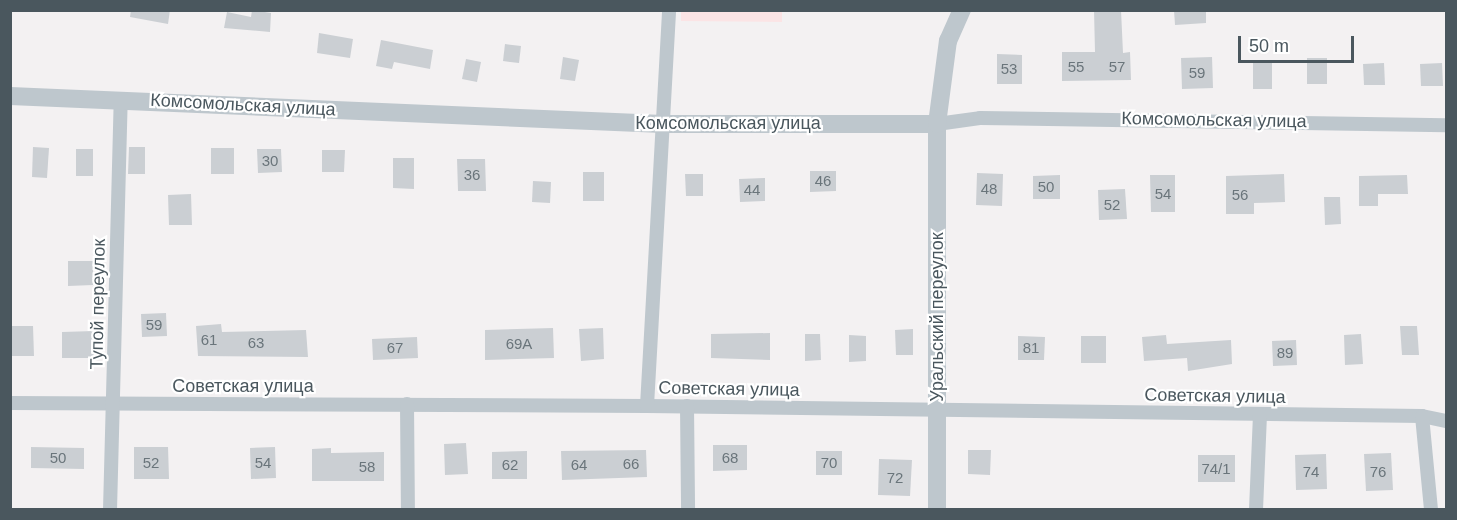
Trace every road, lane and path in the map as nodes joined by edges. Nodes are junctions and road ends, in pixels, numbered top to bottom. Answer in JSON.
{"nodes":[{"id":1,"x":669,"y":10,"type":"edge"},
{"id":2,"x":962,"y":10,"type":"edge"},
{"id":3,"x":10,"y":96,"type":"edge"},
{"id":4,"x":121,"y":99,"type":"junction"},
{"id":5,"x":662,"y":124,"type":"junction"},
{"id":6,"x":937,"y":124,"type":"junction"},
{"id":7,"x":1446,"y":125,"type":"edge"},
{"id":8,"x":10,"y":403,"type":"edge"},
{"id":9,"x":113,"y":404,"type":"junction"},
{"id":10,"x":407,"y":404,"type":"junction"},
{"id":11,"x":647,"y":406,"type":"junction"},
{"id":12,"x":687,"y":406,"type":"junction"},
{"id":13,"x":937,"y":410,"type":"junction"},
{"id":14,"x":1260,"y":415,"type":"junction"},
{"id":15,"x":1422,"y":416,"type":"junction"},
{"id":16,"x":1446,"y":421,"type":"edge"},
{"id":17,"x":110,"y":510,"type":"edge"},
{"id":18,"x":408,"y":510,"type":"edge"},
{"id":19,"x":688,"y":510,"type":"edge"},
{"id":20,"x":937,"y":510,"type":"edge"},
{"id":21,"x":1256,"y":510,"type":"edge"},
{"id":22,"x":1431,"y":510,"type":"edge"}],
"edges":[{"from":1,"to":5,"type":"street"},
{"from":2,"to":6,"type":"street","name":"Уральский переулок"},
{"from":3,"to":4,"type":"street","name":"Комсомольская улица"},
{"from":4,"to":5,"type":"street","name":"Комсомольская улица"},
{"from":4,"to":9,"type":"street","name":"Тупой переулок"},
{"from":5,"to":6,"type":"street","name":"Комсомольская улица"},
{"from":5,"to":11,"type":"street"},
{"from":6,"to":7,"type":"street","name":"Комсомольская улица"},
{"from":6,"to":13,"type":"street","name":"Уральский переулок"},
{"from":8,"to":9,"type":"street","name":"Советская улица"},
{"from":9,"to":10,"type":"street","name":"Советская улица"},
{"from":9,"to":17,"type":"street","name":"Тупой переулок"},
{"from":10,"to":11,"type":"street","name":"Советская улица"},
{"from":10,"to":18,"type":"street"},
{"from":11,"to":12,"type":"street","name":"Советская улица"},
{"from":12,"to":13,"type":"street","name":"Советская улица"},
{"from":12,"to":19,"type":"street"},
{"from":13,"to":14,"type":"street","name":"Советская улица"},
{"from":13,"to":20,"type":"street","name":"Уральский переулок"},
{"from":14,"to":15,"type":"street","name":"Советская улица"},
{"from":14,"to":21,"type":"street"},
{"from":15,"to":16,"type":"street","name":"Советская улица"},
{"from":15,"to":22,"type":"street"}]}
